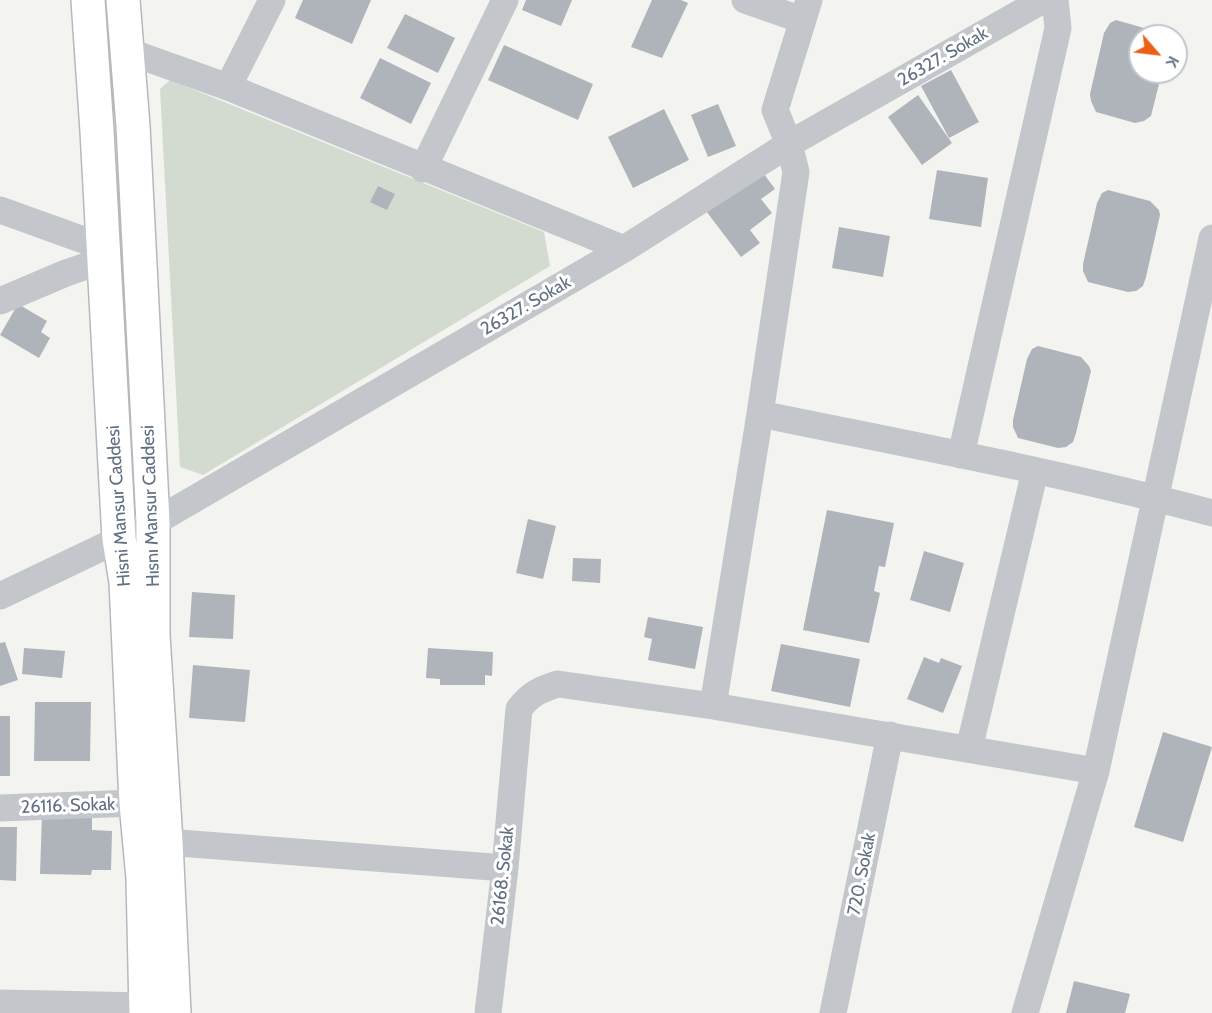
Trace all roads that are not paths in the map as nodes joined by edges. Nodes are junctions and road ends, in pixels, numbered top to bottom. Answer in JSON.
{"nodes":[{"id":1,"x":88,"y":0,"type":"edge"},
{"id":2,"x":123,"y":0,"type":"edge"},
{"id":3,"x":272,"y":0,"type":"edge"},
{"id":4,"x":505,"y":0,"type":"edge"},
{"id":5,"x":745,"y":0,"type":"edge"},
{"id":6,"x":1043,"y":0,"type":"edge"},
{"id":7,"x":1055,"y":0,"type":"edge"},
{"id":8,"x":805,"y":10,"type":"edge"},
{"id":9,"x":127,"y":51,"type":"junction"},
{"id":10,"x":228,"y":87,"type":"junction"},
{"id":11,"x":789,"y":144,"type":"junction"},
{"id":12,"x":423,"y":168,"type":"junction"},
{"id":13,"x":0,"y":210,"type":"edge"},
{"id":14,"x":1212,"y":238,"type":"edge"},
{"id":15,"x":624,"y":249,"type":"junction"},
{"id":16,"x":103,"y":254,"type":"junction"},
{"id":17,"x":0,"y":301,"type":"edge"},
{"id":18,"x":760,"y":414,"type":"junction"},
{"id":19,"x":961,"y":455,"type":"junction"},
{"id":20,"x":1035,"y":471,"type":"junction"},
{"id":21,"x":1155,"y":498,"type":"junction"},
{"id":22,"x":1212,"y":513,"type":"edge"},
{"id":23,"x":153,"y":523,"type":"junction"},
{"id":24,"x":119,"y":539,"type":"junction"},
{"id":25,"x":0,"y":596,"type":"edge"},
{"id":26,"x":713,"y":706,"type":"junction"},
{"id":27,"x":890,"y":735,"type":"junction"},
{"id":28,"x":969,"y":749,"type":"junction"},
{"id":29,"x":1096,"y":771,"type":"junction"},
{"id":30,"x":136,"y":803,"type":"junction"},
{"id":31,"x":0,"y":808,"type":"edge"},
{"id":32,"x":166,"y":842,"type":"junction"},
{"id":33,"x":505,"y":868,"type":"junction"},
{"id":34,"x":0,"y":1003,"type":"edge"},
{"id":35,"x":156,"y":1011,"type":"edge"},
{"id":36,"x":488,"y":1013,"type":"edge"},
{"id":37,"x":833,"y":1013,"type":"edge"},
{"id":38,"x":1025,"y":1013,"type":"edge"}],
"edges":[{"from":1,"to":16,"type":"main road","name":"Hisni Mansur Caddesi"},
{"from":2,"to":9,"type":"main road","name":"Hısnı Mansur Caddesi"},
{"from":3,"to":10,"type":"street"},
{"from":4,"to":12,"type":"street"},
{"from":5,"to":8,"type":"street"},
{"from":6,"to":11,"type":"street","name":"26327. Sokak"},
{"from":7,"to":19,"type":"street"},
{"from":8,"to":11,"type":"street"},
{"from":9,"to":10,"type":"street"},
{"from":9,"to":23,"type":"main road","name":"Hısnı Mansur Caddesi"},
{"from":10,"to":12,"type":"street"},
{"from":11,"to":15,"type":"street","name":"26327. Sokak"},
{"from":11,"to":18,"type":"street"},
{"from":12,"to":15,"type":"street"},
{"from":13,"to":16,"type":"street"},
{"from":14,"to":21,"type":"street"},
{"from":15,"to":23,"type":"street","name":"26327. Sokak"},
{"from":16,"to":17,"type":"street"},
{"from":16,"to":24,"type":"main road","name":"Hisni Mansur Caddesi"},
{"from":18,"to":19,"type":"street"},
{"from":18,"to":26,"type":"street"},
{"from":19,"to":20,"type":"street"},
{"from":20,"to":21,"type":"street"},
{"from":20,"to":28,"type":"street"},
{"from":21,"to":22,"type":"street"},
{"from":21,"to":29,"type":"street"},
{"from":23,"to":24,"type":"street","name":"26327. Sokak"},
{"from":23,"to":32,"type":"main road","name":"Hısnı Mansur Caddesi"},
{"from":24,"to":25,"type":"street","name":"26327. Sokak"},
{"from":24,"to":30,"type":"main road","name":"Hisni Mansur Caddesi"},
{"from":26,"to":27,"type":"street","name":"26168. Sokak"},
{"from":26,"to":33,"type":"street","name":"26168. Sokak"},
{"from":27,"to":28,"type":"street","name":"26168. Sokak"},
{"from":27,"to":37,"type":"street","name":"720. Sokak"},
{"from":28,"to":29,"type":"street","name":"26168. Sokak"},
{"from":29,"to":38,"type":"street"},
{"from":30,"to":31,"type":"street","name":"26116. Sokak"},
{"from":30,"to":35,"type":"main road","name":"Hisni Mansur Caddesi"},
{"from":32,"to":33,"type":"street"},
{"from":32,"to":35,"type":"main road","name":"Hısnı Mansur Caddesi"},
{"from":33,"to":36,"type":"street","name":"26168. Sokak"},
{"from":34,"to":35,"type":"street"}]}
